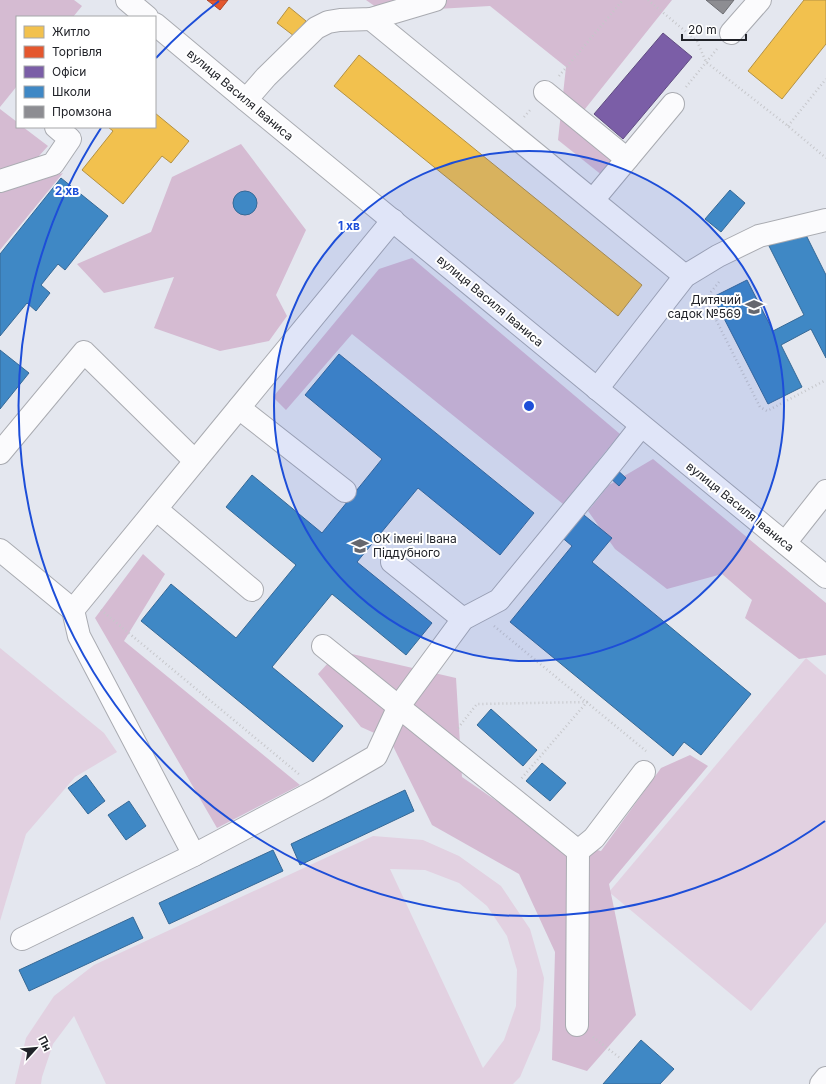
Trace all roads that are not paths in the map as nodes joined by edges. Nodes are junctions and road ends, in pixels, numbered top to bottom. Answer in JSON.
{"nodes":[{"id":1,"x":435,"y":0,"type":"edge"},
{"id":2,"x":760,"y":0,"type":"edge"},
{"id":3,"x":371,"y":19,"type":"junction"},
{"id":4,"x":156,"y":20,"type":"edge"},
{"id":5,"x":731,"y":33,"type":"road end"},
{"id":6,"x":545,"y":92,"type":"road end"},
{"id":7,"x":246,"y":100,"type":"junction"},
{"id":8,"x":673,"y":104,"type":"road end"},
{"id":9,"x":57,"y":128,"type":"edge"},
{"id":10,"x":627,"y":159,"type":"junction"},
{"id":11,"x":0,"y":181,"type":"edge"},
{"id":12,"x":593,"y":200,"type":"junction"},
{"id":13,"x":393,"y":220,"type":"junction"},
{"id":14,"x":826,"y":220,"type":"edge"},
{"id":15,"x":685,"y":276,"type":"junction"},
{"id":16,"x":597,"y":389,"type":"junction"},
{"id":17,"x":239,"y":408,"type":"junction"},
{"id":18,"x":641,"y":426,"type":"junction"},
{"id":19,"x":0,"y":453,"type":"edge"},
{"id":20,"x":195,"y":461,"type":"junction"},
{"id":21,"x":826,"y":490,"type":"edge"},
{"id":22,"x":345,"y":491,"type":"dead end"},
{"id":23,"x":156,"y":509,"type":"junction"},
{"id":24,"x":785,"y":543,"type":"junction"},
{"id":25,"x":0,"y":550,"type":"edge"},
{"id":26,"x":392,"y":562,"type":"dead end"},
{"id":27,"x":826,"y":577,"type":"edge"},
{"id":28,"x":252,"y":590,"type":"dead end"},
{"id":29,"x":79,"y":603,"type":"junction"},
{"id":30,"x":470,"y":616,"type":"junction"},
{"id":31,"x":323,"y":646,"type":"dead end"},
{"id":32,"x":399,"y":706,"type":"junction"},
{"id":33,"x":644,"y":772,"type":"road end"},
{"id":34,"x":578,"y":851,"type":"junction"},
{"id":35,"x":194,"y":855,"type":"junction"},
{"id":36,"x":22,"y":939,"type":"dead end"},
{"id":37,"x":578,"y":1025,"type":"road end"},
{"id":38,"x":826,"y":1078,"type":"edge"},
{"id":39,"x":821,"y":1084,"type":"edge"}],
"edges":[{"from":1,"to":3,"type":"street"},
{"from":2,"to":5,"type":"street"},
{"from":3,"to":7,"type":"street"},
{"from":3,"to":12,"type":"street"},
{"from":4,"to":7,"type":"street","name":"вулиця Василя Іваниса"},
{"from":6,"to":10,"type":"street"},
{"from":7,"to":13,"type":"street","name":"вулиця Василя Іваниса"},
{"from":8,"to":10,"type":"street"},
{"from":9,"to":11,"type":"street"},
{"from":10,"to":12,"type":"street"},
{"from":12,"to":15,"type":"street"},
{"from":13,"to":16,"type":"street","name":"вулиця Василя Іваниса"},
{"from":13,"to":17,"type":"street"},
{"from":14,"to":15,"type":"street"},
{"from":15,"to":16,"type":"street"},
{"from":16,"to":18,"type":"street","name":"вулиця Василя Іваниса"},
{"from":17,"to":20,"type":"street"},
{"from":17,"to":22,"type":"street"},
{"from":18,"to":24,"type":"street","name":"вулиця Василя Іваниса"},
{"from":18,"to":30,"type":"street"},
{"from":19,"to":20,"type":"street"},
{"from":20,"to":23,"type":"street"},
{"from":21,"to":24,"type":"street"},
{"from":23,"to":28,"type":"street"},
{"from":23,"to":29,"type":"street"},
{"from":24,"to":27,"type":"street","name":"вулиця Василя Іваниса"},
{"from":25,"to":29,"type":"street"},
{"from":26,"to":30,"type":"street"},
{"from":29,"to":35,"type":"street"},
{"from":30,"to":32,"type":"street"},
{"from":31,"to":32,"type":"street"},
{"from":32,"to":34,"type":"street"},
{"from":32,"to":35,"type":"street"},
{"from":33,"to":34,"type":"street"},
{"from":34,"to":37,"type":"street"},
{"from":35,"to":36,"type":"street"},
{"from":38,"to":39,"type":"street"}]}
